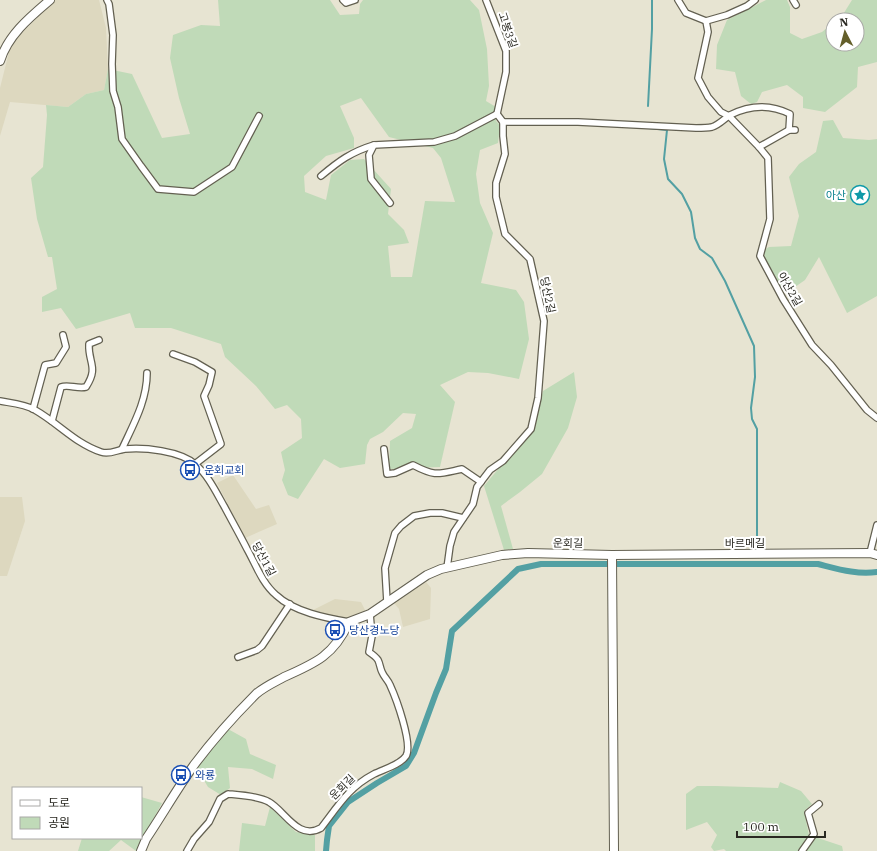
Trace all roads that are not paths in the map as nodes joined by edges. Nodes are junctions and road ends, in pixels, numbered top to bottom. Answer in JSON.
{"nodes":[{"id":1,"x":50,"y":0,"type":"edge"},
{"id":2,"x":107,"y":0,"type":"edge"},
{"id":3,"x":343,"y":0,"type":"edge"},
{"id":4,"x":355,"y":0,"type":"edge"},
{"id":5,"x":486,"y":0,"type":"edge"},
{"id":6,"x":678,"y":0,"type":"edge"},
{"id":7,"x":755,"y":0,"type":"edge"},
{"id":8,"x":706,"y":21,"type":"junction"},
{"id":9,"x":0,"y":60,"type":"edge"},
{"id":10,"x":498,"y":114,"type":"junction"},
{"id":11,"x":259,"y":116,"type":"dead end"},
{"id":12,"x":729,"y":116,"type":"junction"},
{"id":13,"x":503,"y":122,"type":"junction"},
{"id":14,"x":374,"y":145,"type":"junction"},
{"id":15,"x":759,"y":147,"type":"junction"},
{"id":16,"x":321,"y":176,"type":"dead end"},
{"id":17,"x":390,"y":203,"type":"dead end"},
{"id":18,"x":64,"y":335,"type":"dead end"},
{"id":19,"x":99,"y":340,"type":"dead end"},
{"id":20,"x":173,"y":354,"type":"dead end"},
{"id":21,"x":148,"y":373,"type":"dead end"},
{"id":22,"x":0,"y":401,"type":"edge"},
{"id":23,"x":33,"y":409,"type":"junction"},
{"id":24,"x":877,"y":418,"type":"edge"},
{"id":25,"x":52,"y":421,"type":"junction"},
{"id":26,"x":384,"y":449,"type":"dead end"},
{"id":27,"x":122,"y":450,"type":"junction"},
{"id":28,"x":195,"y":464,"type":"junction"},
{"id":29,"x":481,"y":482,"type":"junction"},
{"id":30,"x":463,"y":518,"type":"junction"},
{"id":31,"x":877,"y":525,"type":"edge"},
{"id":32,"x":873,"y":554,"type":"edge"},
{"id":33,"x":612,"y":556,"type":"junction"},
{"id":34,"x":447,"y":568,"type":"junction"},
{"id":35,"x":387,"y":602,"type":"junction"},
{"id":36,"x":290,"y":604,"type":"junction"},
{"id":37,"x":370,"y":614,"type":"junction"},
{"id":38,"x":349,"y":622,"type":"junction"},
{"id":39,"x":238,"y":657,"type":"dead end"},
{"id":40,"x":819,"y":804,"type":"dead end"},
{"id":41,"x":141,"y":851,"type":"edge"},
{"id":42,"x":187,"y":851,"type":"edge"},
{"id":43,"x":614,"y":851,"type":"edge"},
{"id":44,"x":802,"y":851,"type":"edge"}],
"edges":[{"from":1,"to":9,"type":"street"},
{"from":2,"to":11,"type":"street"},
{"from":3,"to":4,"type":"street"},
{"from":5,"to":10,"type":"street","name":"고봉3길"},
{"from":6,"to":8,"type":"street"},
{"from":7,"to":8,"type":"street"},
{"from":8,"to":12,"type":"street","name":"아산2길"},
{"from":10,"to":13,"type":"street"},
{"from":10,"to":14,"type":"street"},
{"from":12,"to":13,"type":"street"},
{"from":12,"to":15,"type":"street","name":"아산2길"},
{"from":12,"to":15,"type":"street"},
{"from":13,"to":29,"type":"street","name":"당산2길"},
{"from":14,"to":16,"type":"street"},
{"from":14,"to":17,"type":"street"},
{"from":15,"to":24,"type":"street","name":"아산2길"},
{"from":18,"to":23,"type":"street"},
{"from":19,"to":25,"type":"street"},
{"from":20,"to":28,"type":"street"},
{"from":21,"to":27,"type":"street"},
{"from":22,"to":23,"type":"street","name":"당산1길"},
{"from":23,"to":25,"type":"street","name":"당산1길"},
{"from":25,"to":27,"type":"street","name":"당산1길"},
{"from":26,"to":29,"type":"street"},
{"from":27,"to":28,"type":"street","name":"당산1길"},
{"from":28,"to":36,"type":"street","name":"당산1길"},
{"from":29,"to":30,"type":"street","name":"당산2길"},
{"from":30,"to":34,"type":"street","name":"당산2길"},
{"from":30,"to":35,"type":"street"},
{"from":31,"to":32,"type":"street"},
{"from":32,"to":33,"type":"street","name":"바르메길"},
{"from":33,"to":34,"type":"street","name":"운회길"},
{"from":33,"to":43,"type":"street"},
{"from":34,"to":35,"type":"street","name":"운회길"},
{"from":35,"to":37,"type":"street","name":"운회길"},
{"from":36,"to":38,"type":"street","name":"당산1길"},
{"from":36,"to":39,"type":"street"},
{"from":37,"to":38,"type":"street","name":"운회길"},
{"from":37,"to":42,"type":"street","name":"운회길"},
{"from":38,"to":41,"type":"street"},
{"from":40,"to":44,"type":"street"}]}
